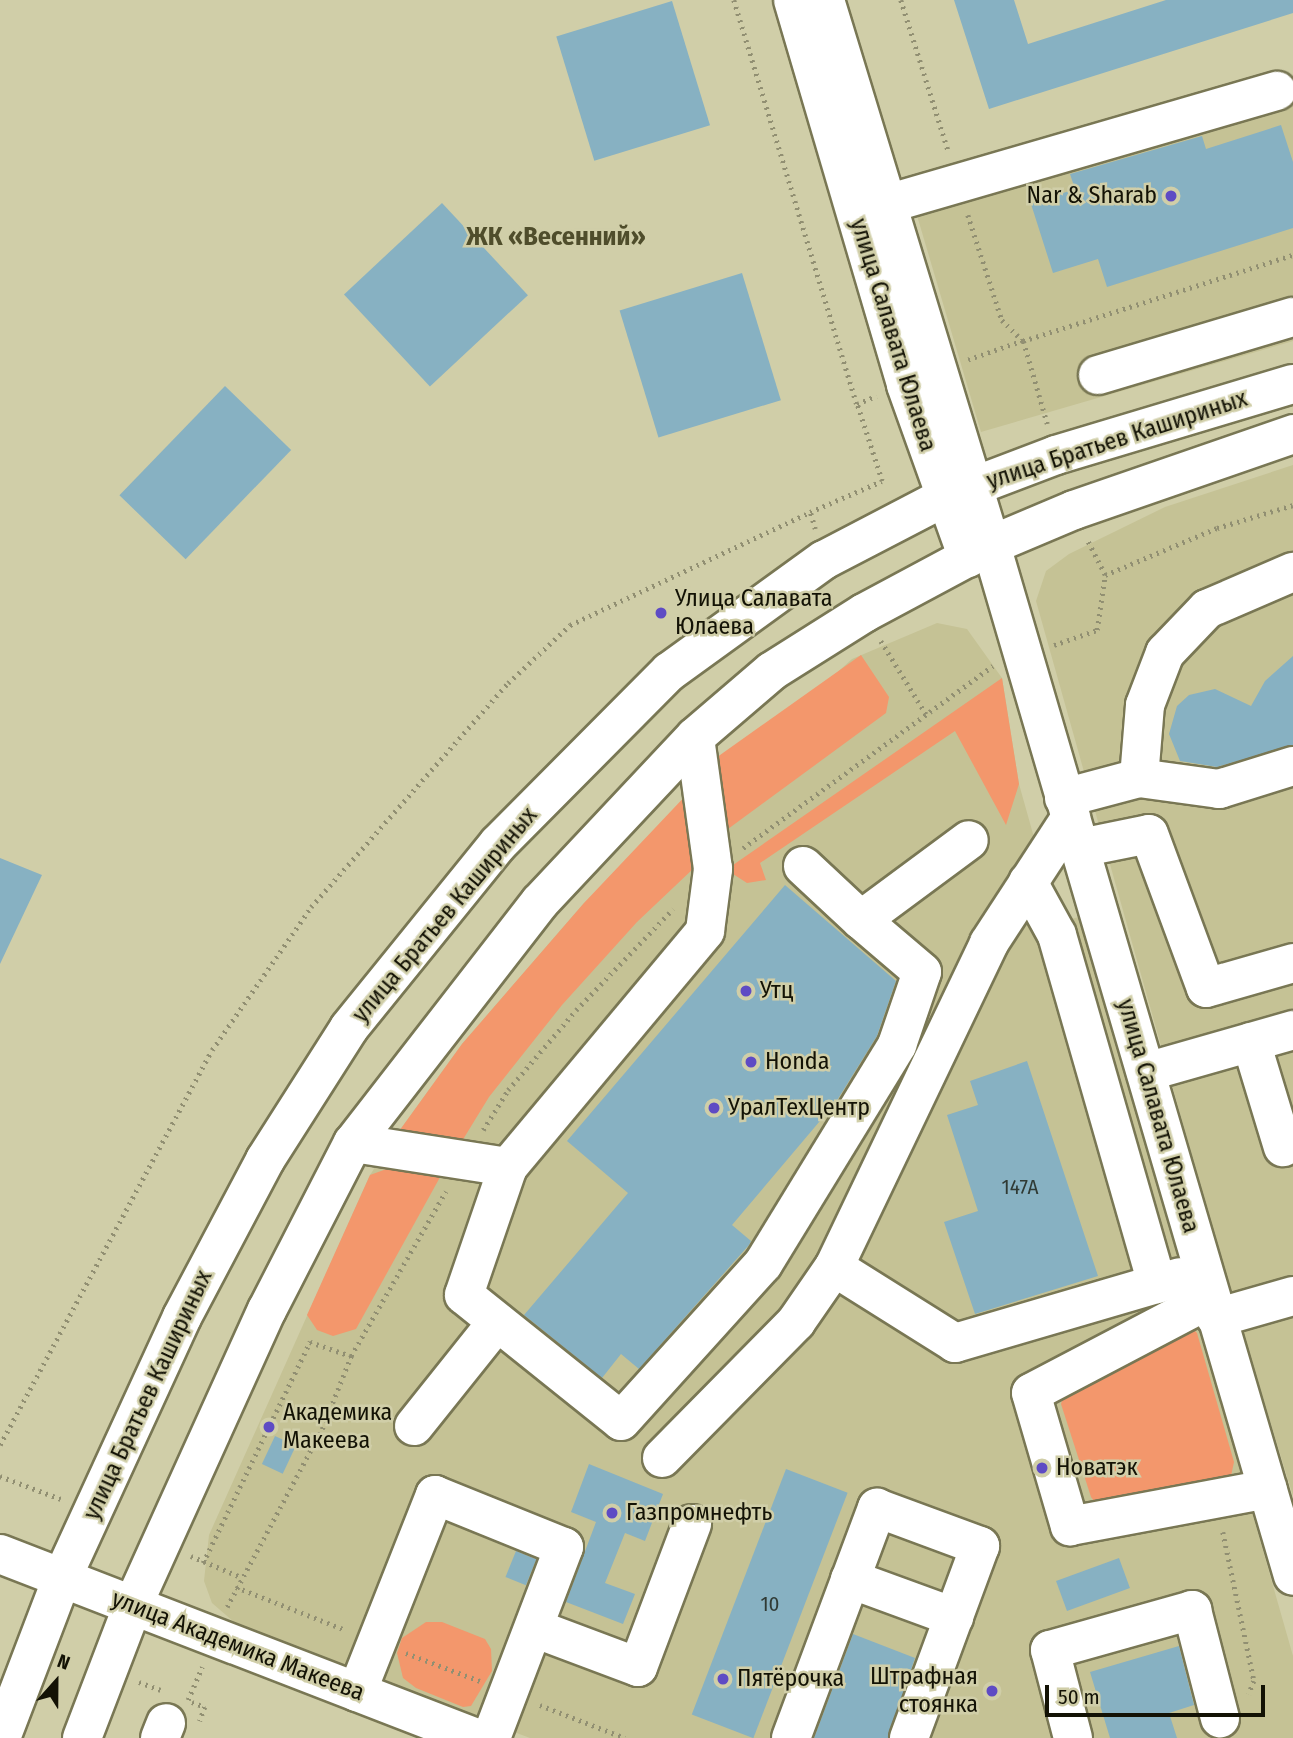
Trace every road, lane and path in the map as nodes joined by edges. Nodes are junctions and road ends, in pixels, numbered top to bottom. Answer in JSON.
{"nodes":[{"id":1,"x":734,"y":0,"type":"edge"},
{"id":2,"x":793,"y":0,"type":"edge"},
{"id":3,"x":825,"y":0,"type":"edge"},
{"id":4,"x":1278,"y":91,"type":"dead end"},
{"id":5,"x":887,"y":204,"type":"junction"},
{"id":6,"x":1293,"y":317,"type":"edge"},
{"id":7,"x":1098,"y":374,"type":"dead end"},
{"id":8,"x":1293,"y":384,"type":"edge"},
{"id":9,"x":906,"y":385,"type":"junction"},
{"id":10,"x":857,"y":404,"type":"junction"},
{"id":11,"x":1293,"y":434,"type":"edge"},
{"id":12,"x":882,"y":481,"type":"dead end"},
{"id":13,"x":958,"y":493,"type":"junction"},
{"id":14,"x":1293,"y":505,"type":"edge"},
{"id":15,"x":810,"y":512,"type":"dead end"},
{"id":16,"x":979,"y":551,"type":"junction"},
{"id":17,"x":1293,"y":572,"type":"edge"},
{"id":18,"x":1105,"y":575,"type":"dead end"},
{"id":19,"x":1097,"y":630,"type":"dead end"},
{"id":20,"x":1025,"y":656,"type":"junction"},
{"id":21,"x":695,"y":737,"type":"junction"},
{"id":22,"x":1293,"y":766,"type":"edge"},
{"id":23,"x":1139,"y":778,"type":"junction"},
{"id":24,"x":1072,"y":821,"type":"junction"},
{"id":25,"x":969,"y":840,"type":"dead end"},
{"id":26,"x":803,"y":866,"type":"dead end"},
{"id":27,"x":1028,"y":882,"type":"junction"},
{"id":28,"x":861,"y":920,"type":"junction"},
{"id":29,"x":1293,"y":963,"type":"edge"},
{"id":30,"x":1293,"y":1030,"type":"edge"},
{"id":31,"x":1251,"y":1042,"type":"junction"},
{"id":32,"x":1146,"y":1072,"type":"junction"},
{"id":33,"x":353,"y":1143,"type":"junction"},
{"id":34,"x":1283,"y":1147,"type":"dead end"},
{"id":35,"x":508,"y":1167,"type":"junction"},
{"id":36,"x":834,"y":1267,"type":"junction"},
{"id":37,"x":1157,"y":1284,"type":"junction"},
{"id":38,"x":1209,"y":1296,"type":"junction"},
{"id":39,"x":1293,"y":1296,"type":"edge"},
{"id":40,"x":497,"y":1322,"type":"junction"},
{"id":41,"x":351,"y":1356,"type":"dead end"},
{"id":42,"x":414,"y":1426,"type":"dead end"},
{"id":43,"x":0,"y":1445,"type":"edge"},
{"id":44,"x":662,"y":1458,"type":"dead end"},
{"id":45,"x":1268,"y":1489,"type":"junction"},
{"id":46,"x":1216,"y":1498,"type":"junction"},
{"id":47,"x":692,"y":1524,"type":"dead end"},
{"id":48,"x":0,"y":1554,"type":"edge"},
{"id":49,"x":203,"y":1563,"type":"dead end"},
{"id":50,"x":1293,"y":1576,"type":"edge"},
{"id":51,"x":62,"y":1578,"type":"junction"},
{"id":52,"x":850,"y":1579,"type":"junction"},
{"id":53,"x":236,"y":1587,"type":"dead end"},
{"id":54,"x":133,"y":1605,"type":"junction"},
{"id":55,"x":954,"y":1617,"type":"junction"},
{"id":56,"x":534,"y":1628,"type":"junction"},
{"id":57,"x":376,"y":1642,"type":"junction"},
{"id":58,"x":357,"y":1692,"type":"junction"},
{"id":59,"x":508,"y":1693,"type":"junction"},
{"id":60,"x":1233,"y":1711,"type":"joint"},
{"id":61,"x":1,"y":1738,"type":"edge"},
{"id":62,"x":82,"y":1738,"type":"edge"},
{"id":63,"x":477,"y":1738,"type":"edge"},
{"id":64,"x":491,"y":1738,"type":"edge"},
{"id":65,"x":625,"y":1738,"type":"edge"},
{"id":66,"x":791,"y":1738,"type":"edge"},
{"id":67,"x":909,"y":1738,"type":"edge"},
{"id":68,"x":1073,"y":1738,"type":"edge"}],
"edges":[{"from":1,"to":10,"type":"path"},
{"from":2,"to":9,"type":"main road","name":"улица Салавата Юлаева"},
{"from":3,"to":5,"type":"main road","name":"улица Салавата Юлаева"},
{"from":4,"to":5,"type":"main road"},
{"from":5,"to":13,"type":"main road","name":"улица Салавата Юлаева"},
{"from":6,"to":7,"type":"main road"},
{"from":8,"to":13,"type":"main road","name":"улица Братьев Кашириных"},
{"from":9,"to":10,"type":"path"},
{"from":9,"to":13,"type":"main road","name":"улица Салавата Юлаева"},
{"from":10,"to":12,"type":"path"},
{"from":11,"to":16,"type":"main road","name":"улица Братьев Кашириных"},
{"from":13,"to":16,"type":"main road","name":"улица Салавата Юлаева"},
{"from":13,"to":51,"type":"main road","name":"улица Братьев Кашириных"},
{"from":14,"to":18,"type":"path"},
{"from":15,"to":43,"type":"path"},
{"from":16,"to":20,"type":"main road","name":"улица Салавата Юлаева"},
{"from":16,"to":21,"type":"main road","name":"улица Братьев Кашириных"},
{"from":17,"to":23,"type":"main road"},
{"from":19,"to":20,"type":"path"},
{"from":20,"to":24,"type":"main road","name":"улица Салавата Юлаева"},
{"from":21,"to":33,"type":"main road","name":"улица Братьев Кашириных"},
{"from":21,"to":35,"type":"main road"},
{"from":22,"to":23,"type":"main road"},
{"from":23,"to":24,"type":"main road"},
{"from":24,"to":27,"type":"main road"},
{"from":24,"to":29,"type":"main road"},
{"from":24,"to":32,"type":"main road","name":"улица Салавата Юлаева"},
{"from":25,"to":28,"type":"main road"},
{"from":26,"to":28,"type":"main road"},
{"from":27,"to":36,"type":"main road"},
{"from":27,"to":37,"type":"main road"},
{"from":28,"to":40,"type":"main road"},
{"from":30,"to":31,"type":"main road"},
{"from":31,"to":32,"type":"main road"},
{"from":31,"to":34,"type":"main road"},
{"from":32,"to":38,"type":"main road","name":"улица Салавата Юлаева"},
{"from":33,"to":35,"type":"main road"},
{"from":33,"to":54,"type":"main road","name":"улица Братьев Кашириных"},
{"from":35,"to":40,"type":"main road"},
{"from":36,"to":37,"type":"main road"},
{"from":36,"to":44,"type":"main road"},
{"from":37,"to":38,"type":"main road"},
{"from":38,"to":39,"type":"main road"},
{"from":38,"to":45,"type":"main road","name":"улица Салавата Юлаева"},
{"from":38,"to":46,"type":"main road"},
{"from":40,"to":42,"type":"main road"},
{"from":41,"to":49,"type":"path"},
{"from":45,"to":46,"type":"main road"},
{"from":45,"to":50,"type":"main road","name":"улица Салавата Юлаева"},
{"from":46,"to":60,"type":"path"},
{"from":47,"to":56,"type":"main road"},
{"from":48,"to":51,"type":"main road","name":"улица Академика Макеева"},
{"from":51,"to":54,"type":"main road","name":"улица Академика Макеева"},
{"from":51,"to":61,"type":"main road","name":"улица Братьев Кашириных"},
{"from":52,"to":55,"type":"main road"},
{"from":52,"to":55,"type":"main road"},
{"from":52,"to":66,"type":"main road"},
{"from":53,"to":57,"type":"path"},
{"from":54,"to":58,"type":"main road","name":"улица Академика Макеева"},
{"from":54,"to":62,"type":"main road","name":"улица Братьев Кашириных"},
{"from":55,"to":67,"type":"main road"},
{"from":56,"to":57,"type":"main road"},
{"from":56,"to":59,"type":"main road"},
{"from":57,"to":58,"type":"main road"},
{"from":57,"to":59,"type":"path"},
{"from":58,"to":63,"type":"main road","name":"улица Академика Макеева"},
{"from":59,"to":64,"type":"main road"},
{"from":59,"to":65,"type":"path"},
{"from":60,"to":68,"type":"main road"}]}
